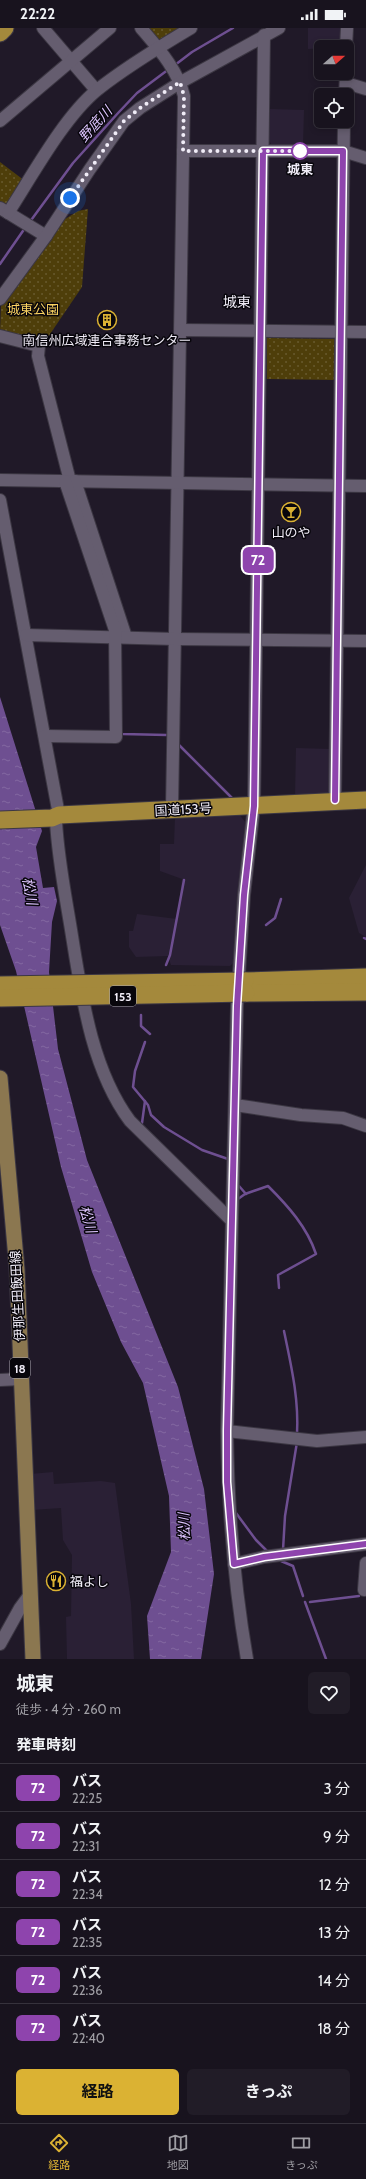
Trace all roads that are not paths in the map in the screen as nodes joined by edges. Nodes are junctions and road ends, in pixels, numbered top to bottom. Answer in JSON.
{"nodes":[{"id":1,"x":5,"y":28,"type":"edge"},
{"id":2,"x":43,"y":28,"type":"edge"},
{"id":3,"x":110,"y":28,"type":"edge"},
{"id":4,"x":141,"y":28,"type":"edge"},
{"id":5,"x":191,"y":28,"type":"edge"},
{"id":6,"x":279,"y":28,"type":"edge"},
{"id":7,"x":347,"y":28,"type":"edge"},
{"id":8,"x":0,"y":33,"type":"edge"},
{"id":9,"x":264,"y":35,"type":"junction"},
{"id":10,"x":346,"y":40,"type":"edge"},
{"id":11,"x":160,"y":52,"type":"junction"},
{"id":12,"x":71,"y":60,"type":"junction"},
{"id":13,"x":179,"y":80,"type":"junction"},
{"id":14,"x":346,"y":84,"type":"edge"},
{"id":15,"x":366,"y":89,"type":"edge"},
{"id":16,"x":96,"y":90,"type":"junction"},
{"id":17,"x":0,"y":121,"type":"edge"},
{"id":18,"x":344,"y":128,"type":"edge"},
{"id":19,"x":183,"y":151,"type":"junction"},
{"id":20,"x":263,"y":151,"type":"junction"},
{"id":21,"x":343,"y":151,"type":"junction"},
{"id":22,"x":366,"y":158,"type":"edge"},
{"id":23,"x":7,"y":212,"type":"edge"},
{"id":24,"x":42,"y":234,"type":"junction"},
{"id":25,"x":0,"y":299,"type":"edge"},
{"id":26,"x":181,"y":330,"type":"junction"},
{"id":27,"x":260,"y":331,"type":"junction"},
{"id":28,"x":340,"y":332,"type":"junction"},
{"id":29,"x":366,"y":332,"type":"edge"},
{"id":30,"x":0,"y":336,"type":"edge"},
{"id":31,"x":0,"y":480,"type":"edge"},
{"id":32,"x":70,"y":481,"type":"junction"},
{"id":33,"x":178,"y":482,"type":"junction"},
{"id":34,"x":259,"y":483,"type":"junction"},
{"id":35,"x":340,"y":485,"type":"junction"},
{"id":36,"x":366,"y":486,"type":"edge"},
{"id":37,"x":0,"y":500,"type":"edge"},
{"id":38,"x":26,"y":635,"type":"junction"},
{"id":39,"x":121,"y":637,"type":"junction"},
{"id":40,"x":175,"y":639,"type":"junction"},
{"id":41,"x":257,"y":639,"type":"junction"},
{"id":42,"x":336,"y":641,"type":"junction"},
{"id":43,"x":366,"y":641,"type":"edge"},
{"id":44,"x":44,"y":736,"type":"junction"},
{"id":45,"x":335,"y":800,"type":"junction"},
{"id":46,"x":366,"y":800,"type":"edge"},
{"id":47,"x":254,"y":806,"type":"junction"},
{"id":48,"x":172,"y":809,"type":"junction"},
{"id":49,"x":56,"y":816,"type":"junction"},
{"id":50,"x":0,"y":820,"type":"edge"},
{"id":51,"x":366,"y":977,"type":"edge"},
{"id":52,"x":0,"y":985,"type":"edge"},
{"id":53,"x":245,"y":987,"type":"junction"},
{"id":54,"x":366,"y":992,"type":"edge"},
{"id":55,"x":0,"y":998,"type":"edge"},
{"id":56,"x":0,"y":1078,"type":"edge"},
{"id":57,"x":235,"y":1105,"type":"junction"},
{"id":58,"x":366,"y":1126,"type":"edge"},
{"id":59,"x":5,"y":1187,"type":"edge"},
{"id":60,"x":232,"y":1220,"type":"junction"},
{"id":61,"x":21,"y":1379,"type":"junction"},
{"id":62,"x":0,"y":1380,"type":"edge"},
{"id":63,"x":227,"y":1431,"type":"junction"},
{"id":64,"x":366,"y":1437,"type":"edge"},
{"id":65,"x":366,"y":1544,"type":"edge"},
{"id":66,"x":366,"y":1563,"type":"edge"},
{"id":67,"x":234,"y":1564,"type":"junction"},
{"id":68,"x":364,"y":1590,"type":"dead end"},
{"id":69,"x":31,"y":1594,"type":"junction"},
{"id":70,"x":0,"y":1644,"type":"edge"},
{"id":71,"x":33,"y":1659,"type":"edge"},
{"id":72,"x":247,"y":1659,"type":"edge"}],
"edges":[{"from":1,"to":8,"type":"highway"},
{"from":2,"to":12,"type":"street"},
{"from":3,"to":12,"type":"street"},
{"from":4,"to":11,"type":"street"},
{"from":5,"to":11,"type":"street"},
{"from":6,"to":9,"type":"street"},
{"from":7,"to":10,"type":"street"},
{"from":9,"to":13,"type":"street"},
{"from":9,"to":20,"type":"street"},
{"from":11,"to":13,"type":"street"},
{"from":11,"to":16,"type":"street"},
{"from":12,"to":16,"type":"street"},
{"from":12,"to":17,"type":"street"},
{"from":13,"to":19,"type":"street"},
{"from":13,"to":24,"type":"street"},
{"from":14,"to":15,"type":"street"},
{"from":16,"to":23,"type":"street"},
{"from":18,"to":21,"type":"street"},
{"from":19,"to":20,"type":"street"},
{"from":19,"to":26,"type":"street"},
{"from":20,"to":21,"type":"street"},
{"from":20,"to":27,"type":"street"},
{"from":21,"to":22,"type":"street"},
{"from":21,"to":28,"type":"street"},
{"from":23,"to":24,"type":"street"},
{"from":24,"to":25,"type":"street"},
{"from":26,"to":27,"type":"street"},
{"from":26,"to":33,"type":"street"},
{"from":27,"to":28,"type":"street"},
{"from":27,"to":34,"type":"street"},
{"from":28,"to":29,"type":"street"},
{"from":28,"to":35,"type":"street"},
{"from":30,"to":32,"type":"street"},
{"from":31,"to":32,"type":"street"},
{"from":32,"to":33,"type":"street"},
{"from":32,"to":39,"type":"street"},
{"from":33,"to":34,"type":"street"},
{"from":33,"to":40,"type":"street"},
{"from":34,"to":35,"type":"street"},
{"from":34,"to":41,"type":"street"},
{"from":35,"to":36,"type":"street"},
{"from":35,"to":42,"type":"street"},
{"from":37,"to":38,"type":"street"},
{"from":38,"to":39,"type":"street"},
{"from":38,"to":44,"type":"street"},
{"from":39,"to":40,"type":"street"},
{"from":39,"to":44,"type":"street"},
{"from":40,"to":41,"type":"street"},
{"from":40,"to":48,"type":"street"},
{"from":41,"to":42,"type":"street"},
{"from":41,"to":47,"type":"street"},
{"from":42,"to":43,"type":"street"},
{"from":42,"to":45,"type":"street"},
{"from":44,"to":49,"type":"street"},
{"from":45,"to":46,"type":"highway","name":"国道153号"},
{"from":45,"to":47,"type":"highway","name":"国道153号"},
{"from":47,"to":48,"type":"highway","name":"国道153号"},
{"from":47,"to":57,"type":"street"},
{"from":48,"to":49,"type":"highway","name":"国道153号"},
{"from":49,"to":50,"type":"highway","name":"国道153号"},
{"from":49,"to":60,"type":"street"},
{"from":51,"to":53,"type":"highway","number":"153"},
{"from":52,"to":53,"type":"highway","number":"153","bridge":true},
{"from":53,"to":54,"type":"highway","number":"153"},
{"from":53,"to":55,"type":"highway","number":"153","bridge":true},
{"from":56,"to":59,"type":"main road","name":"伊那生田飯田線","number":"18"},
{"from":57,"to":58,"type":"street"},
{"from":57,"to":60,"type":"street"},
{"from":59,"to":61,"type":"main road","name":"伊那生田飯田線","number":"18"},
{"from":60,"to":63,"type":"street"},
{"from":61,"to":62,"type":"street"},
{"from":61,"to":69,"type":"main road","name":"伊那生田飯田線","number":"18"},
{"from":63,"to":64,"type":"street"},
{"from":63,"to":67,"type":"street"},
{"from":65,"to":67,"type":"street"},
{"from":66,"to":68,"type":"street"},
{"from":67,"to":72,"type":"street"},
{"from":69,"to":70,"type":"street"},
{"from":69,"to":71,"type":"main road","name":"伊那生田飯田線","number":"18"}]}
